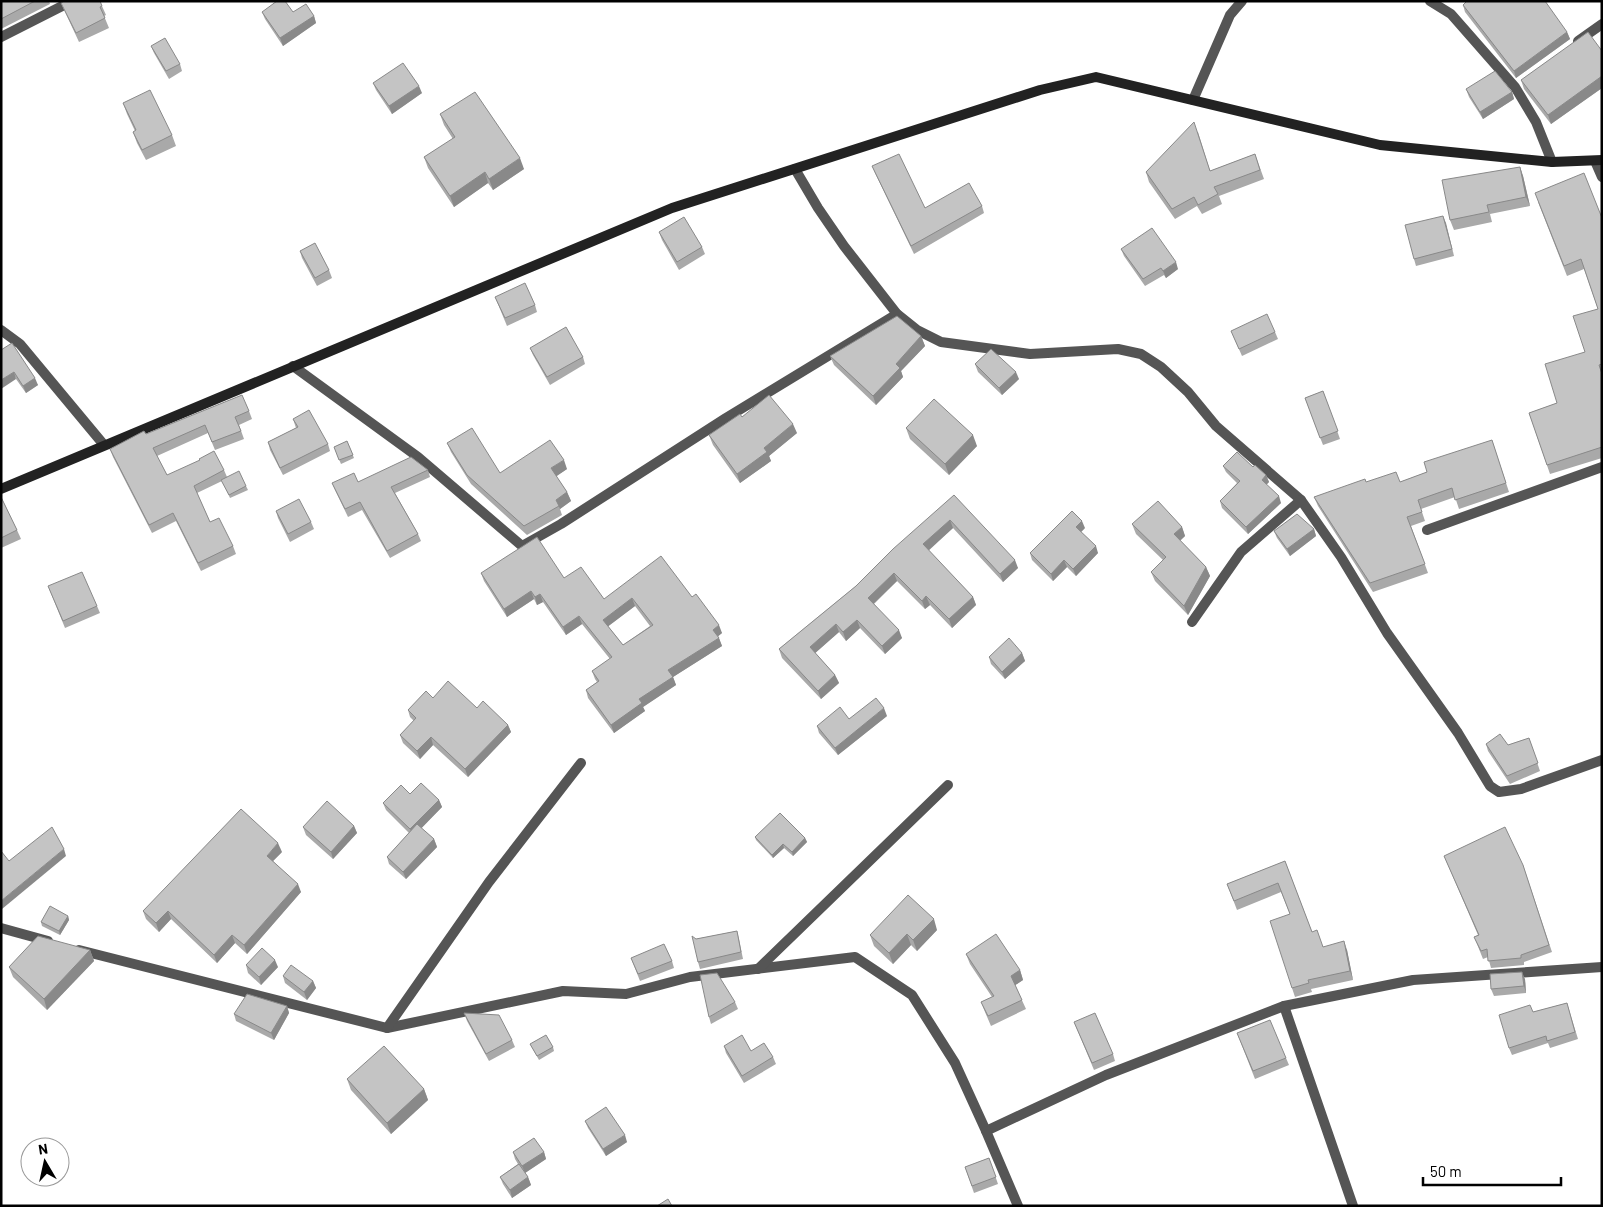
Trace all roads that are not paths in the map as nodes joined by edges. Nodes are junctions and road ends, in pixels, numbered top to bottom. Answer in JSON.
{"nodes":[{"id":1,"x":72,"y":1,"type":"edge"},
{"id":2,"x":1242,"y":1,"type":"edge"},
{"id":3,"x":1430,"y":1,"type":"edge"},
{"id":4,"x":1602,"y":24,"type":"edge"},
{"id":5,"x":1,"y":37,"type":"edge"},
{"id":6,"x":1570,"y":47,"type":"edge"},
{"id":7,"x":1193,"y":100,"type":"junction"},
{"id":8,"x":1598,"y":161,"type":"edge"},
{"id":9,"x":1552,"y":162,"type":"junction"},
{"id":10,"x":795,"y":169,"type":"junction"},
{"id":11,"x":1602,"y":177,"type":"edge"},
{"id":12,"x":897,"y":314,"type":"junction"},
{"id":13,"x":1,"y":330,"type":"edge"},
{"id":14,"x":294,"y":366,"type":"junction"},
{"id":15,"x":104,"y":445,"type":"junction"},
{"id":16,"x":1602,"y":467,"type":"edge"},
{"id":17,"x":1,"y":489,"type":"edge"},
{"id":18,"x":1300,"y":500,"type":"junction"},
{"id":19,"x":1428,"y":530,"type":"dead end"},
{"id":20,"x":1192,"y":622,"type":"dead end"},
{"id":21,"x":1602,"y":760,"type":"edge"},
{"id":22,"x":581,"y":763,"type":"dead end"},
{"id":23,"x":948,"y":785,"type":"dead end"},
{"id":24,"x":1,"y":928,"type":"edge"},
{"id":25,"x":1602,"y":967,"type":"edge"},
{"id":26,"x":758,"y":969,"type":"junction"},
{"id":27,"x":1284,"y":1006,"type":"junction"},
{"id":28,"x":387,"y":1028,"type":"junction"},
{"id":29,"x":986,"y":1131,"type":"junction"},
{"id":30,"x":1018,"y":1206,"type":"edge"},
{"id":31,"x":1353,"y":1206,"type":"edge"}],
"edges":[{"from":1,"to":5,"type":"street"},
{"from":2,"to":7,"type":"street"},
{"from":3,"to":9,"type":"street"},
{"from":4,"to":6,"type":"street"},
{"from":7,"to":9,"type":"street"},
{"from":7,"to":10,"type":"street"},
{"from":8,"to":9,"type":"street"},
{"from":8,"to":11,"type":"street"},
{"from":10,"to":12,"type":"street"},
{"from":10,"to":14,"type":"street"},
{"from":12,"to":14,"type":"street"},
{"from":12,"to":18,"type":"street"},
{"from":13,"to":15,"type":"street"},
{"from":14,"to":15,"type":"street"},
{"from":15,"to":17,"type":"street"},
{"from":16,"to":19,"type":"street"},
{"from":18,"to":20,"type":"street"},
{"from":18,"to":21,"type":"street"},
{"from":22,"to":28,"type":"street"},
{"from":23,"to":26,"type":"street"},
{"from":24,"to":28,"type":"street"},
{"from":25,"to":27,"type":"street"},
{"from":26,"to":28,"type":"street"},
{"from":26,"to":29,"type":"street"},
{"from":27,"to":29,"type":"street"},
{"from":27,"to":31,"type":"street"},
{"from":29,"to":30,"type":"street"}]}
